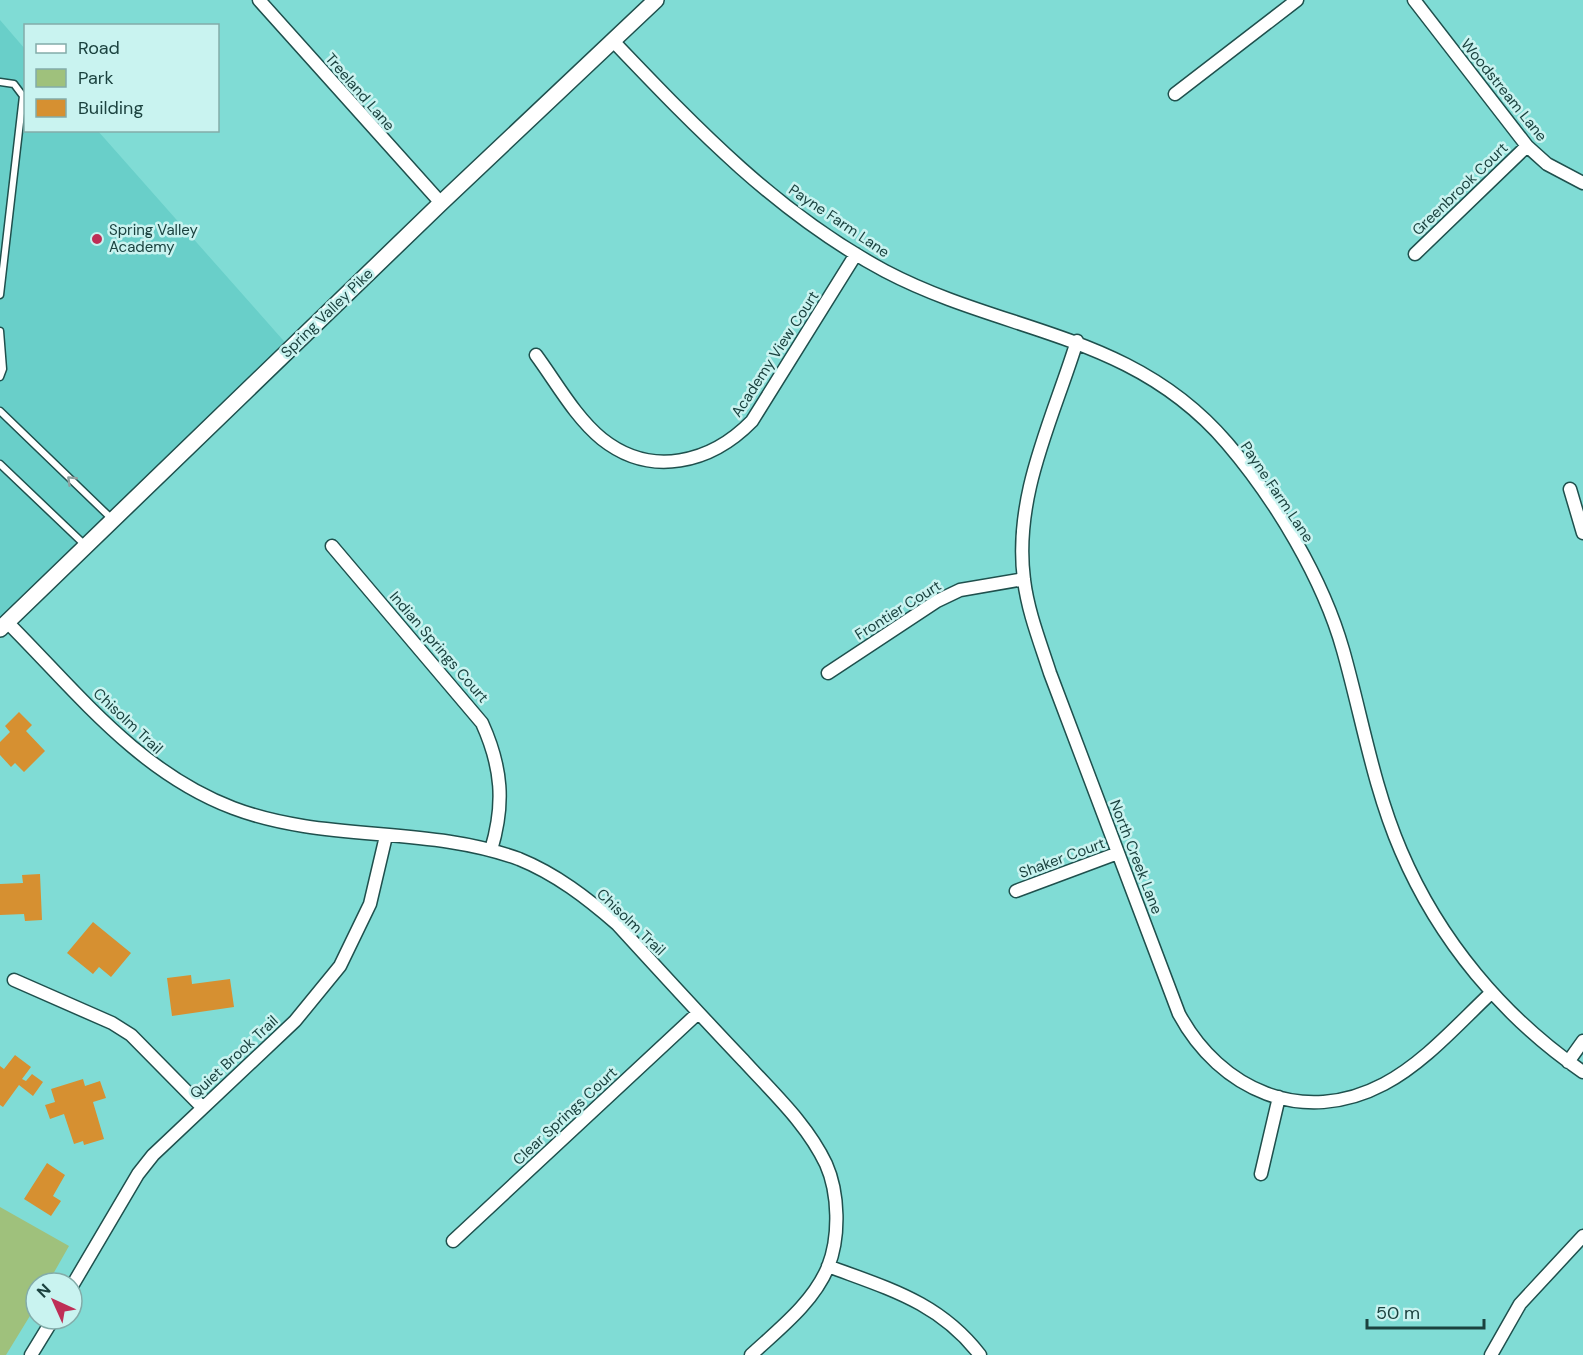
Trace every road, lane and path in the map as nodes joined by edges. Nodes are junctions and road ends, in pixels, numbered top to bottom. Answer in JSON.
{"nodes":[{"id":1,"x":259,"y":0,"type":"edge"},
{"id":2,"x":656,"y":0,"type":"edge"},
{"id":3,"x":1297,"y":0,"type":"edge"},
{"id":4,"x":1414,"y":0,"type":"edge"},
{"id":5,"x":613,"y":41,"type":"junction"},
{"id":6,"x":0,"y":82,"type":"edge"},
{"id":7,"x":1175,"y":94,"type":"dead end"},
{"id":8,"x":1527,"y":146,"type":"junction"},
{"id":9,"x":1583,"y":183,"type":"edge"},
{"id":10,"x":441,"y":203,"type":"junction"},
{"id":11,"x":856,"y":254,"type":"junction"},
{"id":12,"x":1415,"y":254,"type":"dead end"},
{"id":13,"x":0,"y":295,"type":"edge"},
{"id":14,"x":0,"y":330,"type":"edge"},
{"id":15,"x":1077,"y":341,"type":"junction"},
{"id":16,"x":536,"y":355,"type":"dead end"},
{"id":17,"x":0,"y":377,"type":"edge"},
{"id":18,"x":0,"y":411,"type":"edge"},
{"id":19,"x":0,"y":464,"type":"edge"},
{"id":20,"x":1570,"y":489,"type":"dead end"},
{"id":21,"x":113,"y":520,"type":"junction"},
{"id":22,"x":1583,"y":532,"type":"edge"},
{"id":23,"x":86,"y":546,"type":"junction"},
{"id":24,"x":332,"y":546,"type":"dead end"},
{"id":25,"x":1024,"y":579,"type":"junction"},
{"id":26,"x":3,"y":626,"type":"edge"},
{"id":27,"x":828,"y":673,"type":"dead end"},
{"id":28,"x":386,"y":836,"type":"junction"},
{"id":29,"x":491,"y":850,"type":"junction"},
{"id":30,"x":1118,"y":853,"type":"junction"},
{"id":31,"x":1016,"y":891,"type":"dead end"},
{"id":32,"x":14,"y":980,"type":"dead end"},
{"id":33,"x":1491,"y":993,"type":"junction"},
{"id":34,"x":698,"y":1012,"type":"junction"},
{"id":35,"x":1583,"y":1041,"type":"edge"},
{"id":36,"x":1568,"y":1062,"type":"junction"},
{"id":37,"x":1583,"y":1072,"type":"edge"},
{"id":38,"x":1279,"y":1097,"type":"junction"},
{"id":39,"x":202,"y":1107,"type":"junction"},
{"id":40,"x":1261,"y":1174,"type":"dead end"},
{"id":41,"x":1583,"y":1236,"type":"edge"},
{"id":42,"x":453,"y":1241,"type":"dead end"},
{"id":43,"x":828,"y":1266,"type":"junction"},
{"id":44,"x":81,"y":1271,"type":"edge"},
{"id":45,"x":45,"y":1331,"type":"edge"},
{"id":46,"x":31,"y":1355,"type":"edge"},
{"id":47,"x":751,"y":1355,"type":"edge"},
{"id":48,"x":980,"y":1355,"type":"edge"},
{"id":49,"x":1491,"y":1355,"type":"edge"}],
"edges":[{"from":1,"to":10,"type":"street","name":"Treeland Lane"},
{"from":2,"to":5,"type":"street","name":"Spring Valley Pike"},
{"from":3,"to":7,"type":"street"},
{"from":4,"to":8,"type":"street","name":"Woodstream Lane"},
{"from":5,"to":10,"type":"street","name":"Spring Valley Pike"},
{"from":5,"to":11,"type":"street","name":"Payne Farm Lane"},
{"from":6,"to":13,"type":"lane"},
{"from":8,"to":9,"type":"street","name":"Woodstream Lane"},
{"from":8,"to":12,"type":"street","name":"Greenbrook Court"},
{"from":10,"to":21,"type":"street","name":"Spring Valley Pike"},
{"from":11,"to":15,"type":"street","name":"Payne Farm Lane"},
{"from":11,"to":16,"type":"street","name":"Academy View Court"},
{"from":14,"to":17,"type":"lane"},
{"from":15,"to":25,"type":"street","name":"North Creek Lane"},
{"from":15,"to":33,"type":"street","name":"Payne Farm Lane"},
{"from":21,"to":18,"type":"lane","one_way":true},
{"from":19,"to":23,"type":"lane"},
{"from":20,"to":22,"type":"street"},
{"from":21,"to":23,"type":"street","name":"Spring Valley Pike"},
{"from":23,"to":26,"type":"street","name":"Spring Valley Pike"},
{"from":24,"to":29,"type":"street","name":"Indian Springs Court"},
{"from":25,"to":27,"type":"street","name":"Frontier Court"},
{"from":25,"to":30,"type":"street","name":"North Creek Lane"},
{"from":26,"to":28,"type":"street","name":"Chisolm Trail"},
{"from":28,"to":29,"type":"street","name":"Chisolm Trail"},
{"from":28,"to":39,"type":"street","name":"Quiet Brook Trail"},
{"from":29,"to":34,"type":"street","name":"Chisolm Trail"},
{"from":30,"to":31,"type":"street","name":"Shaker Court"},
{"from":30,"to":38,"type":"street","name":"North Creek Lane"},
{"from":32,"to":39,"type":"street"},
{"from":33,"to":36,"type":"street","name":"Payne Farm Lane"},
{"from":33,"to":38,"type":"street","name":"North Creek Lane"},
{"from":34,"to":42,"type":"street","name":"Clear Springs Court"},
{"from":34,"to":43,"type":"street","name":"Chisolm Trail"},
{"from":35,"to":36,"type":"street"},
{"from":36,"to":37,"type":"street","name":"Payne Farm Lane"},
{"from":38,"to":40,"type":"street"},
{"from":39,"to":44,"type":"street","name":"Quiet Brook Trail"},
{"from":41,"to":49,"type":"street"},
{"from":43,"to":47,"type":"street","name":"Chisolm Trail"},
{"from":43,"to":48,"type":"street"},
{"from":45,"to":46,"type":"street"}]}
